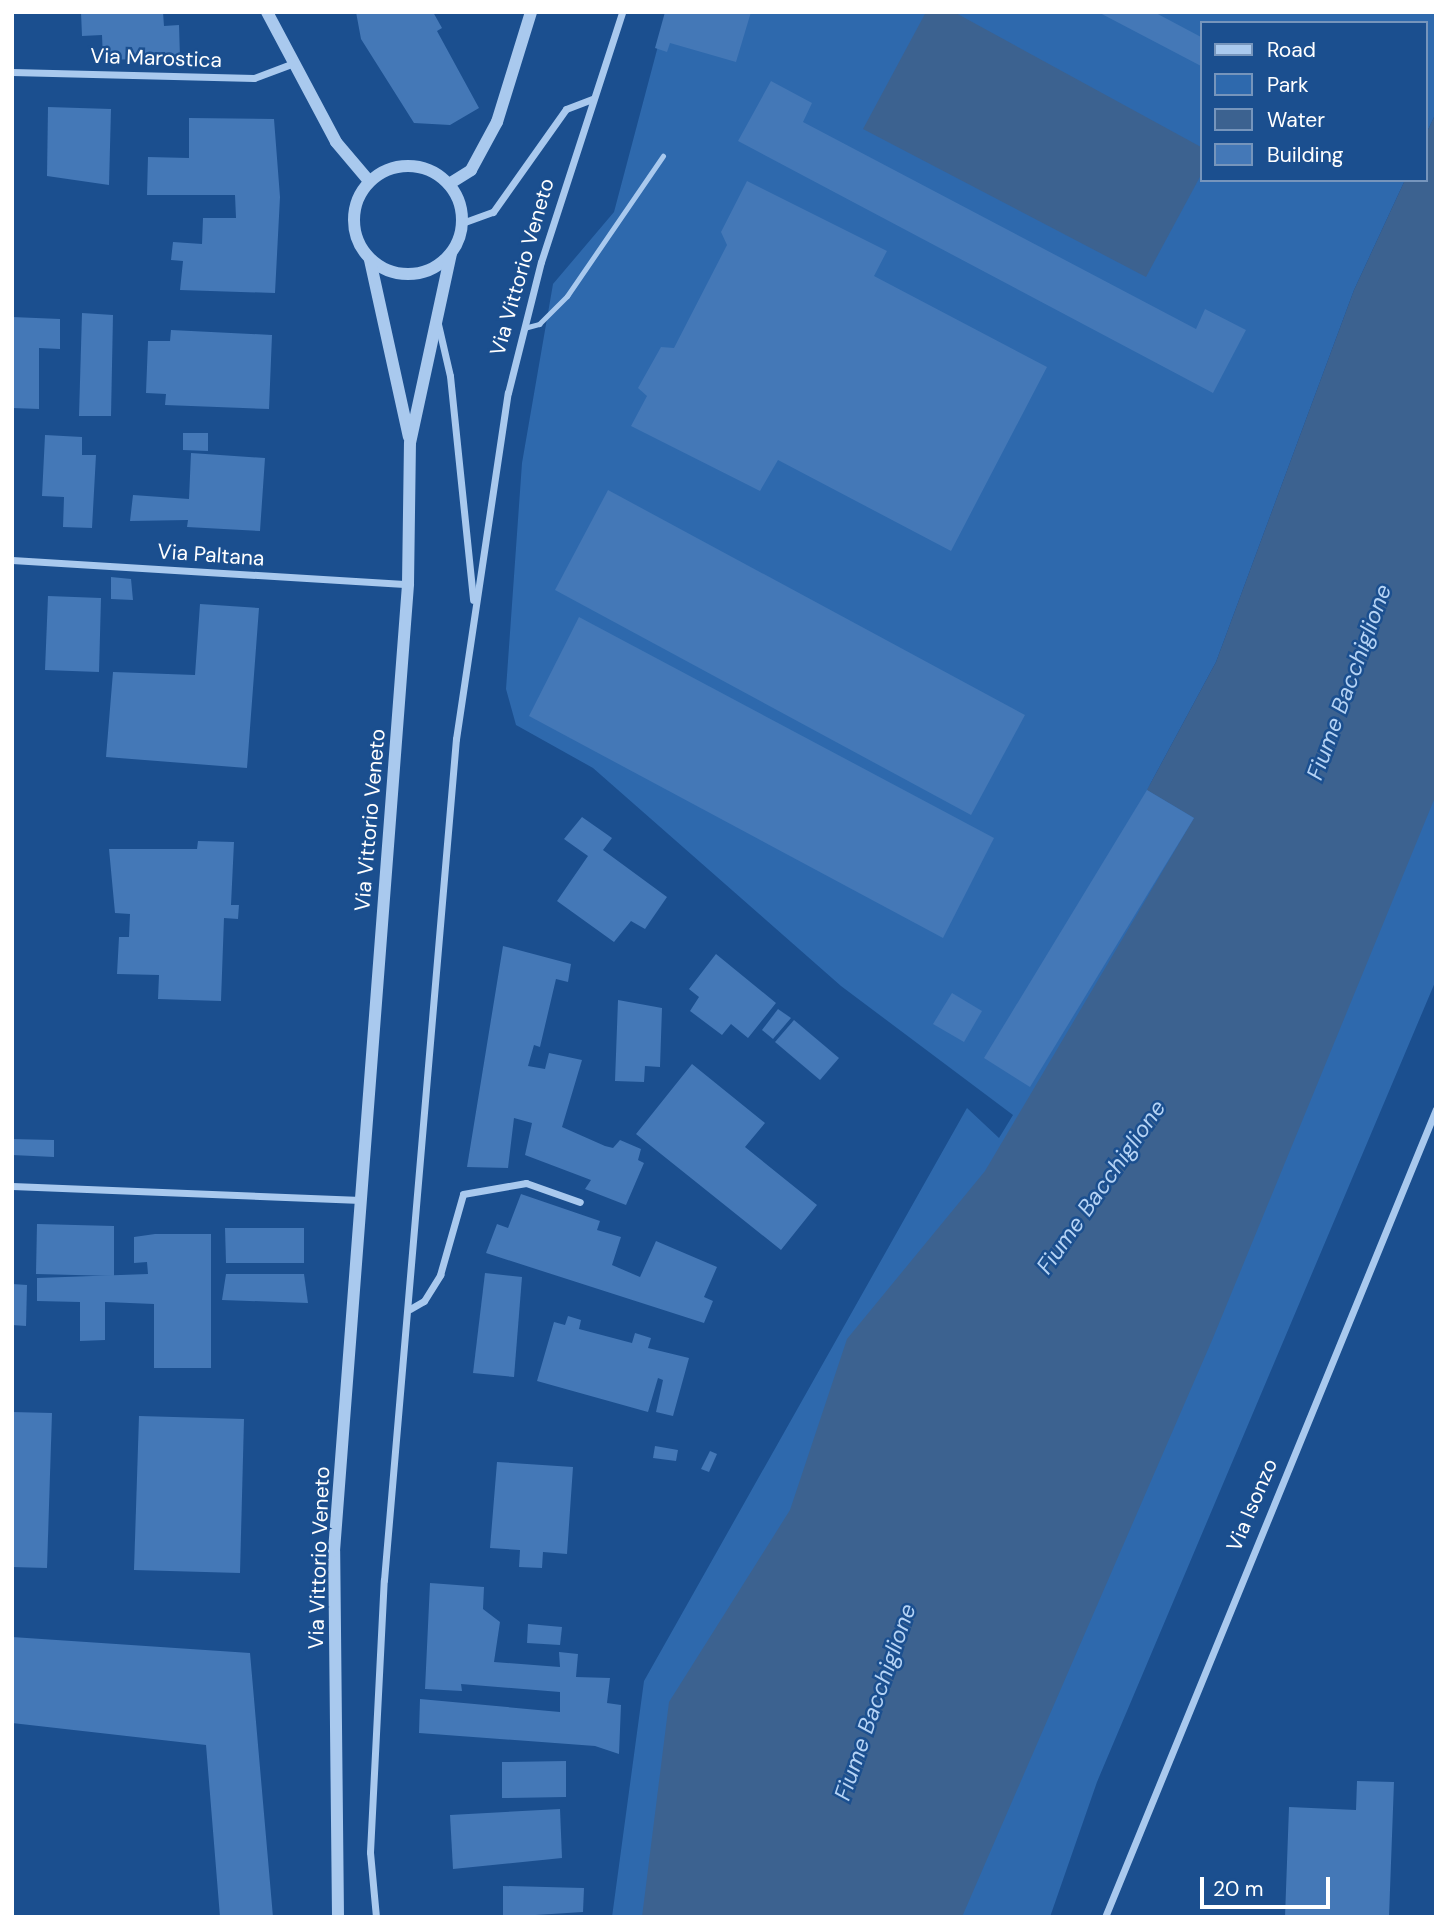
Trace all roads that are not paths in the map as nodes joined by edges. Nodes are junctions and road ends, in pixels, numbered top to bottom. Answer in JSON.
{"nodes":[{"id":1,"x":267,"y":12,"type":"edge"},
{"id":2,"x":531,"y":12,"type":"edge"},
{"id":3,"x":622,"y":12,"type":"edge"},
{"id":4,"x":294,"y":63,"type":"junction"},
{"id":5,"x":12,"y":72,"type":"edge"},
{"id":6,"x":592,"y":99,"type":"junction"},
{"id":7,"x":663,"y":156,"type":"dead end"},
{"id":8,"x":369,"y":181,"type":"junction"},
{"id":9,"x":449,"y":184,"type":"junction"},
{"id":10,"x":462,"y":223,"type":"junction"},
{"id":11,"x":451,"y":254,"type":"junction"},
{"id":12,"x":370,"y":260,"type":"junction"},
{"id":13,"x":436,"y":314,"type":"junction"},
{"id":14,"x":524,"y":328,"type":"junction"},
{"id":15,"x":410,"y":443,"type":"junction"},
{"id":16,"x":12,"y":560,"type":"edge"},
{"id":17,"x":408,"y":584,"type":"junction"},
{"id":18,"x":474,"y":614,"type":"junction"},
{"id":19,"x":1436,"y":1109,"type":"edge"},
{"id":20,"x":12,"y":1186,"type":"edge"},
{"id":21,"x":361,"y":1200,"type":"junction"},
{"id":22,"x":580,"y":1202,"type":"dead end"},
{"id":23,"x":410,"y":1309,"type":"junction"},
{"id":24,"x":338,"y":1917,"type":"edge"},
{"id":25,"x":376,"y":1917,"type":"edge"},
{"id":26,"x":1105,"y":1917,"type":"edge"}],
"edges":[{"from":1,"to":4,"type":"street"},
{"from":2,"to":9,"type":"street"},
{"from":3,"to":6,"type":"street","name":"Via Vittorio Veneto"},
{"from":4,"to":5,"type":"street","name":"Via Marostica"},
{"from":4,"to":8,"type":"street"},
{"from":6,"to":10,"type":"street"},
{"from":6,"to":14,"type":"street","name":"Via Vittorio Veneto"},
{"from":7,"to":14,"type":"lane"},
{"from":8,"to":9,"type":"street"},
{"from":8,"to":12,"type":"street"},
{"from":9,"to":10,"type":"street"},
{"from":10,"to":11,"type":"street"},
{"from":11,"to":12,"type":"street"},
{"from":11,"to":13,"type":"street","name":"Via Vittorio Veneto"},
{"from":12,"to":15,"type":"street","name":"Via Vittorio Veneto"},
{"from":13,"to":15,"type":"street","name":"Via Vittorio Veneto"},
{"from":13,"to":18,"type":"street","name":"Via Vittorio Veneto"},
{"from":14,"to":18,"type":"street","name":"Via Vittorio Veneto"},
{"from":15,"to":17,"type":"street","name":"Via Vittorio Veneto"},
{"from":16,"to":17,"type":"street","name":"Via Paltana"},
{"from":17,"to":21,"type":"street","name":"Via Vittorio Veneto"},
{"from":18,"to":23,"type":"street","name":"Via Vittorio Veneto"},
{"from":19,"to":26,"type":"street","name":"Via Isonzo"},
{"from":20,"to":21,"type":"street"},
{"from":21,"to":24,"type":"street","name":"Via Vittorio Veneto"},
{"from":22,"to":23,"type":"street"},
{"from":23,"to":25,"type":"street","name":"Via Vittorio Veneto"}]}
